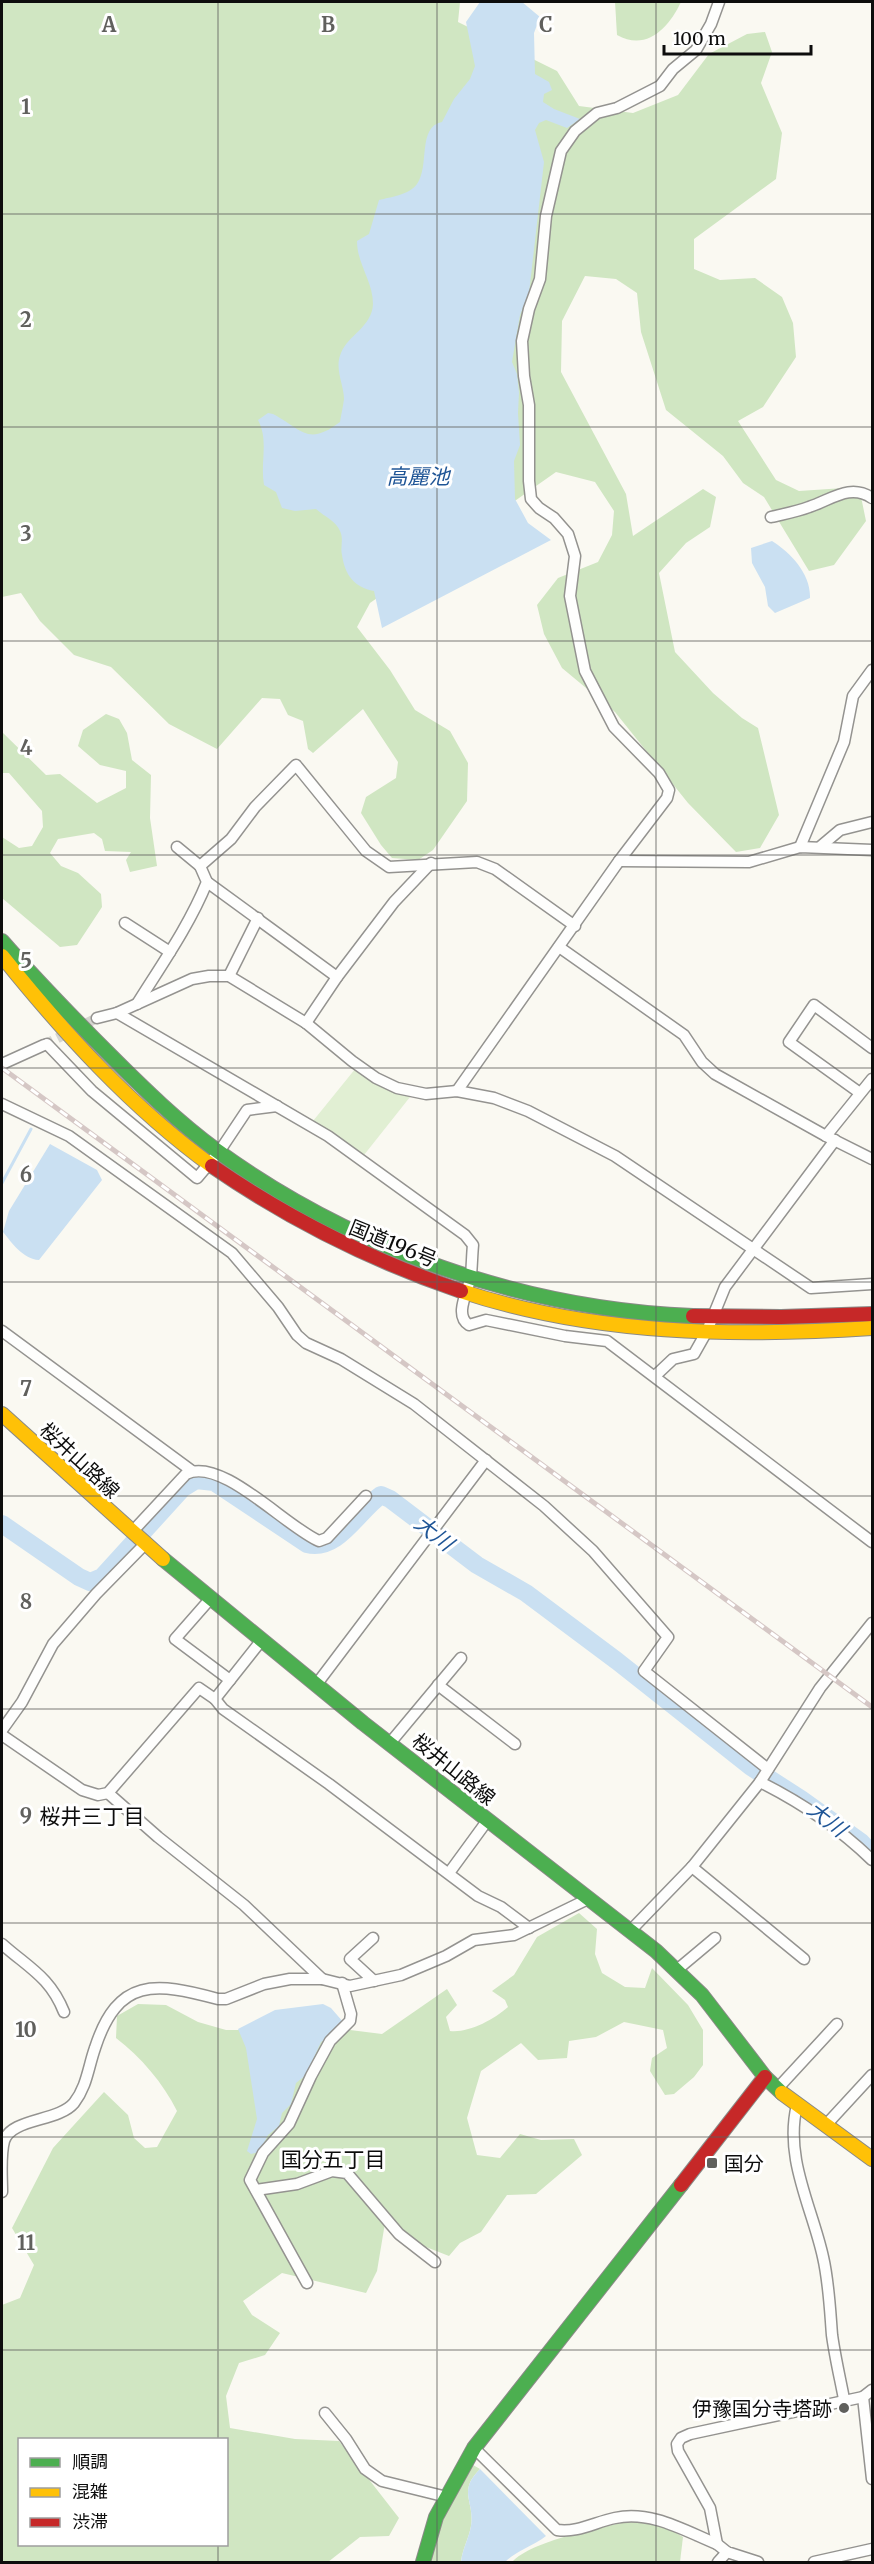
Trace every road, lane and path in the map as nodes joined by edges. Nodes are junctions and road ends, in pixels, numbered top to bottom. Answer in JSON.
{"nodes":[{"id":1,"x":719,"y":2,"type":"edge"},
{"id":2,"x":873,"y":498,"type":"edge"},
{"id":3,"x":771,"y":517,"type":"dead end"},
{"id":4,"x":873,"y":670,"type":"edge"},
{"id":5,"x":873,"y":822,"type":"edge"},
{"id":6,"x":821,"y":846,"type":"junction"},
{"id":7,"x":177,"y":847,"type":"dead end"},
{"id":8,"x":800,"y":847,"type":"junction"},
{"id":9,"x":873,"y":850,"type":"edge"},
{"id":10,"x":619,"y":861,"type":"junction"},
{"id":11,"x":432,"y":863,"type":"junction"},
{"id":12,"x":200,"y":866,"type":"junction"},
{"id":13,"x":207,"y":882,"type":"junction"},
{"id":14,"x":258,"y":918,"type":"junction"},
{"id":15,"x":125,"y":923,"type":"dead end"},
{"id":16,"x":575,"y":926,"type":"junction"},
{"id":17,"x":2,"y":941,"type":"edge"},
{"id":18,"x":558,"y":947,"type":"junction"},
{"id":19,"x":170,"y":952,"type":"junction"},
{"id":20,"x":2,"y":956,"type":"edge"},
{"id":21,"x":229,"y":976,"type":"junction"},
{"id":22,"x":337,"y":976,"type":"junction"},
{"id":23,"x":137,"y":1004,"type":"junction"},
{"id":24,"x":117,"y":1013,"type":"junction"},
{"id":25,"x":97,"y":1018,"type":"tunnel mouth"},
{"id":26,"x":306,"y":1023,"type":"junction"},
{"id":27,"x":873,"y":1048,"type":"edge"},
{"id":28,"x":2,"y":1064,"type":"edge"},
{"id":29,"x":873,"y":1079,"type":"edge"},
{"id":30,"x":457,"y":1091,"type":"junction"},
{"id":31,"x":860,"y":1093,"type":"junction"},
{"id":32,"x":2,"y":1104,"type":"edge"},
{"id":33,"x":277,"y":1106,"type":"junction"},
{"id":34,"x":831,"y":1138,"type":"junction"},
{"id":35,"x":219,"y":1152,"type":"junction"},
{"id":36,"x":873,"y":1159,"type":"edge"},
{"id":37,"x":209,"y":1164,"type":"junction"},
{"id":38,"x":753,"y":1249,"type":"junction"},
{"id":39,"x":471,"y":1276,"type":"junction"},
{"id":40,"x":873,"y":1284,"type":"edge"},
{"id":41,"x":466,"y":1292,"type":"junction"},
{"id":42,"x":873,"y":1314,"type":"edge"},
{"id":43,"x":712,"y":1317,"type":"junction"},
{"id":44,"x":873,"y":1328,"type":"edge"},
{"id":45,"x":2,"y":1331,"type":"edge"},
{"id":46,"x":706,"y":1331,"type":"junction"},
{"id":47,"x":655,"y":1376,"type":"junction"},
{"id":48,"x":2,"y":1414,"type":"edge"},
{"id":49,"x":486,"y":1460,"type":"junction"},
{"id":50,"x":192,"y":1471,"type":"junction"},
{"id":51,"x":366,"y":1496,"type":"dead end"},
{"id":52,"x":132,"y":1532,"type":"junction"},
{"id":53,"x":873,"y":1542,"type":"edge"},
{"id":54,"x":146,"y":1543,"type":"junction"},
{"id":55,"x":211,"y":1598,"type":"junction"},
{"id":56,"x":873,"y":1623,"type":"edge"},
{"id":57,"x":261,"y":1641,"type":"junction"},
{"id":58,"x":461,"y":1658,"type":"dead end"},
{"id":59,"x":230,"y":1680,"type":"junction"},
{"id":60,"x":438,"y":1684,"type":"junction"},
{"id":61,"x":316,"y":1685,"type":"junction"},
{"id":62,"x":215,"y":1699,"type":"junction"},
{"id":63,"x":2,"y":1730,"type":"edge"},
{"id":64,"x":2,"y":1735,"type":"edge"},
{"id":65,"x":390,"y":1743,"type":"junction"},
{"id":66,"x":515,"y":1744,"type":"dead end"},
{"id":67,"x":768,"y":1769,"type":"junction"},
{"id":68,"x":760,"y":1782,"type":"junction"},
{"id":69,"x":108,"y":1793,"type":"junction"},
{"id":70,"x":487,"y":1821,"type":"junction"},
{"id":71,"x":873,"y":1860,"type":"edge"},
{"id":72,"x":692,"y":1867,"type":"junction"},
{"id":73,"x":449,"y":1873,"type":"junction"},
{"id":74,"x":588,"y":1899,"type":"junction"},
{"id":75,"x":529,"y":1928,"type":"junction"},
{"id":76,"x":632,"y":1929,"type":"junction"},
{"id":77,"x":374,"y":1938,"type":"dead end"},
{"id":78,"x":715,"y":1938,"type":"dead end"},
{"id":79,"x":2,"y":1944,"type":"edge"},
{"id":80,"x":804,"y":1959,"type":"dead end"},
{"id":81,"x":678,"y":1969,"type":"junction"},
{"id":82,"x":322,"y":1979,"type":"junction"},
{"id":83,"x":374,"y":1981,"type":"junction"},
{"id":84,"x":342,"y":1983,"type":"junction"},
{"id":85,"x":64,"y":2012,"type":"dead end"},
{"id":86,"x":837,"y":2024,"type":"dead end"},
{"id":87,"x":873,"y":2075,"type":"edge"},
{"id":88,"x":765,"y":2077,"type":"junction"},
{"id":89,"x":777,"y":2089,"type":"junction"},
{"id":90,"x":797,"y":2105,"type":"junction"},
{"id":91,"x":825,"y":2126,"type":"junction"},
{"id":92,"x":873,"y":2159,"type":"edge"},
{"id":93,"x":256,"y":2190,"type":"junction"},
{"id":94,"x":2,"y":2192,"type":"edge"},
{"id":95,"x":435,"y":2262,"type":"dead end"},
{"id":96,"x":307,"y":2283,"type":"dead end"},
{"id":97,"x":873,"y":2390,"type":"edge"},
{"id":98,"x":863,"y":2397,"type":"junction"},
{"id":99,"x":844,"y":2399,"type":"junction"},
{"id":100,"x":325,"y":2413,"type":"dead end"},
{"id":101,"x":474,"y":2448,"type":"junction"},
{"id":102,"x":873,"y":2479,"type":"edge"},
{"id":103,"x":447,"y":2497,"type":"junction"},
{"id":104,"x":717,"y":2544,"type":"junction"},
{"id":105,"x":873,"y":2549,"type":"edge"},
{"id":106,"x":727,"y":2552,"type":"junction"},
{"id":107,"x":423,"y":2562,"type":"edge"},
{"id":108,"x":718,"y":2562,"type":"edge"},
{"id":109,"x":758,"y":2562,"type":"edge"},
{"id":110,"x":814,"y":2562,"type":"edge"}],
"edges":[{"from":1,"to":10,"type":"street"},
{"from":2,"to":3,"type":"street"},
{"from":4,"to":8,"type":"street"},
{"from":5,"to":6,"type":"street"},
{"from":6,"to":8,"type":"street"},
{"from":6,"to":9,"type":"street"},
{"from":7,"to":12,"type":"street"},
{"from":8,"to":10,"type":"street"},
{"from":10,"to":16,"type":"street"},
{"from":11,"to":12,"type":"street"},
{"from":11,"to":16,"type":"street"},
{"from":11,"to":22,"type":"street"},
{"from":12,"to":13,"type":"street"},
{"from":13,"to":14,"type":"street"},
{"from":13,"to":19,"type":"street"},
{"from":14,"to":21,"type":"street"},
{"from":14,"to":22,"type":"street"},
{"from":15,"to":19,"type":"street"},
{"from":16,"to":18,"type":"street"},
{"from":17,"to":35,"type":"main road","name":"国道196号"},
{"from":18,"to":30,"type":"street"},
{"from":18,"to":34,"type":"street"},
{"from":19,"to":23,"type":"street"},
{"from":20,"to":37,"type":"main road","name":"国道196号"},
{"from":21,"to":23,"type":"street"},
{"from":21,"to":26,"type":"street"},
{"from":22,"to":26,"type":"street"},
{"from":23,"to":24,"type":"street"},
{"from":24,"to":25,"type":"street"},
{"from":24,"to":33,"type":"street"},
{"from":26,"to":30,"type":"street"},
{"from":27,"to":31,"type":"street"},
{"from":28,"to":37,"type":"street"},
{"from":29,"to":31,"type":"street"},
{"from":30,"to":38,"type":"street"},
{"from":31,"to":34,"type":"street"},
{"from":32,"to":49,"type":"street"},
{"from":33,"to":35,"type":"street"},
{"from":33,"to":39,"type":"street"},
{"from":34,"to":36,"type":"street"},
{"from":34,"to":38,"type":"street"},
{"from":35,"to":37,"type":"street"},
{"from":35,"to":39,"type":"main road","name":"国道196号"},
{"from":37,"to":41,"type":"main road","name":"国道196号"},
{"from":38,"to":40,"type":"street"},
{"from":38,"to":43,"type":"street"},
{"from":39,"to":41,"type":"street"},
{"from":39,"to":43,"type":"main road","name":"国道196号"},
{"from":41,"to":46,"type":"main road","name":"国道196号"},
{"from":41,"to":47,"type":"street"},
{"from":42,"to":43,"type":"main road","name":"国道196号"},
{"from":43,"to":46,"type":"street"},
{"from":44,"to":46,"type":"main road","name":"国道196号"},
{"from":45,"to":50,"type":"street"},
{"from":46,"to":47,"type":"street"},
{"from":47,"to":53,"type":"street"},
{"from":48,"to":52,"type":"main road","name":"桜井山路線"},
{"from":49,"to":61,"type":"street"},
{"from":49,"to":67,"type":"street"},
{"from":50,"to":51,"type":"street"},
{"from":50,"to":52,"type":"street"},
{"from":52,"to":54,"type":"main road","name":"桜井山路線"},
{"from":54,"to":55,"type":"main road","name":"桜井山路線"},
{"from":54,"to":63,"type":"street"},
{"from":55,"to":57,"type":"main road","name":"桜井山路線"},
{"from":55,"to":59,"type":"street"},
{"from":56,"to":67,"type":"street"},
{"from":57,"to":59,"type":"street"},
{"from":57,"to":61,"type":"main road","name":"桜井山路線"},
{"from":58,"to":60,"type":"street"},
{"from":59,"to":62,"type":"street"},
{"from":60,"to":65,"type":"street"},
{"from":60,"to":66,"type":"street"},
{"from":61,"to":65,"type":"main road","name":"桜井山路線"},
{"from":62,"to":69,"type":"street"},
{"from":62,"to":73,"type":"street"},
{"from":64,"to":69,"type":"street"},
{"from":65,"to":70,"type":"main road","name":"桜井山路線"},
{"from":67,"to":68,"type":"street"},
{"from":68,"to":71,"type":"street"},
{"from":68,"to":72,"type":"street"},
{"from":69,"to":82,"type":"street"},
{"from":70,"to":73,"type":"street"},
{"from":70,"to":74,"type":"main road","name":"桜井山路線"},
{"from":72,"to":76,"type":"street"},
{"from":72,"to":80,"type":"street"},
{"from":73,"to":75,"type":"street"},
{"from":74,"to":75,"type":"street"},
{"from":74,"to":76,"type":"main road","name":"桜井山路線"},
{"from":75,"to":83,"type":"street"},
{"from":76,"to":81,"type":"main road","name":"桜井山路線"},
{"from":77,"to":83,"type":"street"},
{"from":78,"to":81,"type":"street"},
{"from":79,"to":85,"type":"street"},
{"from":81,"to":88,"type":"main road","name":"桜井山路線"},
{"from":82,"to":84,"type":"street"},
{"from":82,"to":94,"type":"street"},
{"from":83,"to":84,"type":"street"},
{"from":84,"to":93,"type":"street"},
{"from":86,"to":89,"type":"street"},
{"from":87,"to":91,"type":"street"},
{"from":88,"to":89,"type":"main road","name":"桜井山路線"},
{"from":88,"to":101,"type":"main road"},
{"from":89,"to":90,"type":"main road","name":"桜井山路線"},
{"from":90,"to":91,"type":"main road","name":"桜井山路線"},
{"from":90,"to":99,"type":"street"},
{"from":91,"to":92,"type":"main road","name":"桜井山路線"},
{"from":93,"to":95,"type":"street"},
{"from":93,"to":96,"type":"street"},
{"from":97,"to":98,"type":"street"},
{"from":98,"to":99,"type":"street"},
{"from":98,"to":102,"type":"street"},
{"from":99,"to":104,"type":"street"},
{"from":100,"to":103,"type":"street"},
{"from":101,"to":103,"type":"main road"},
{"from":101,"to":104,"type":"street"},
{"from":103,"to":107,"type":"main road"},
{"from":104,"to":106,"type":"street"},
{"from":105,"to":110,"type":"street"},
{"from":106,"to":108,"type":"street"},
{"from":106,"to":109,"type":"street"}]}
